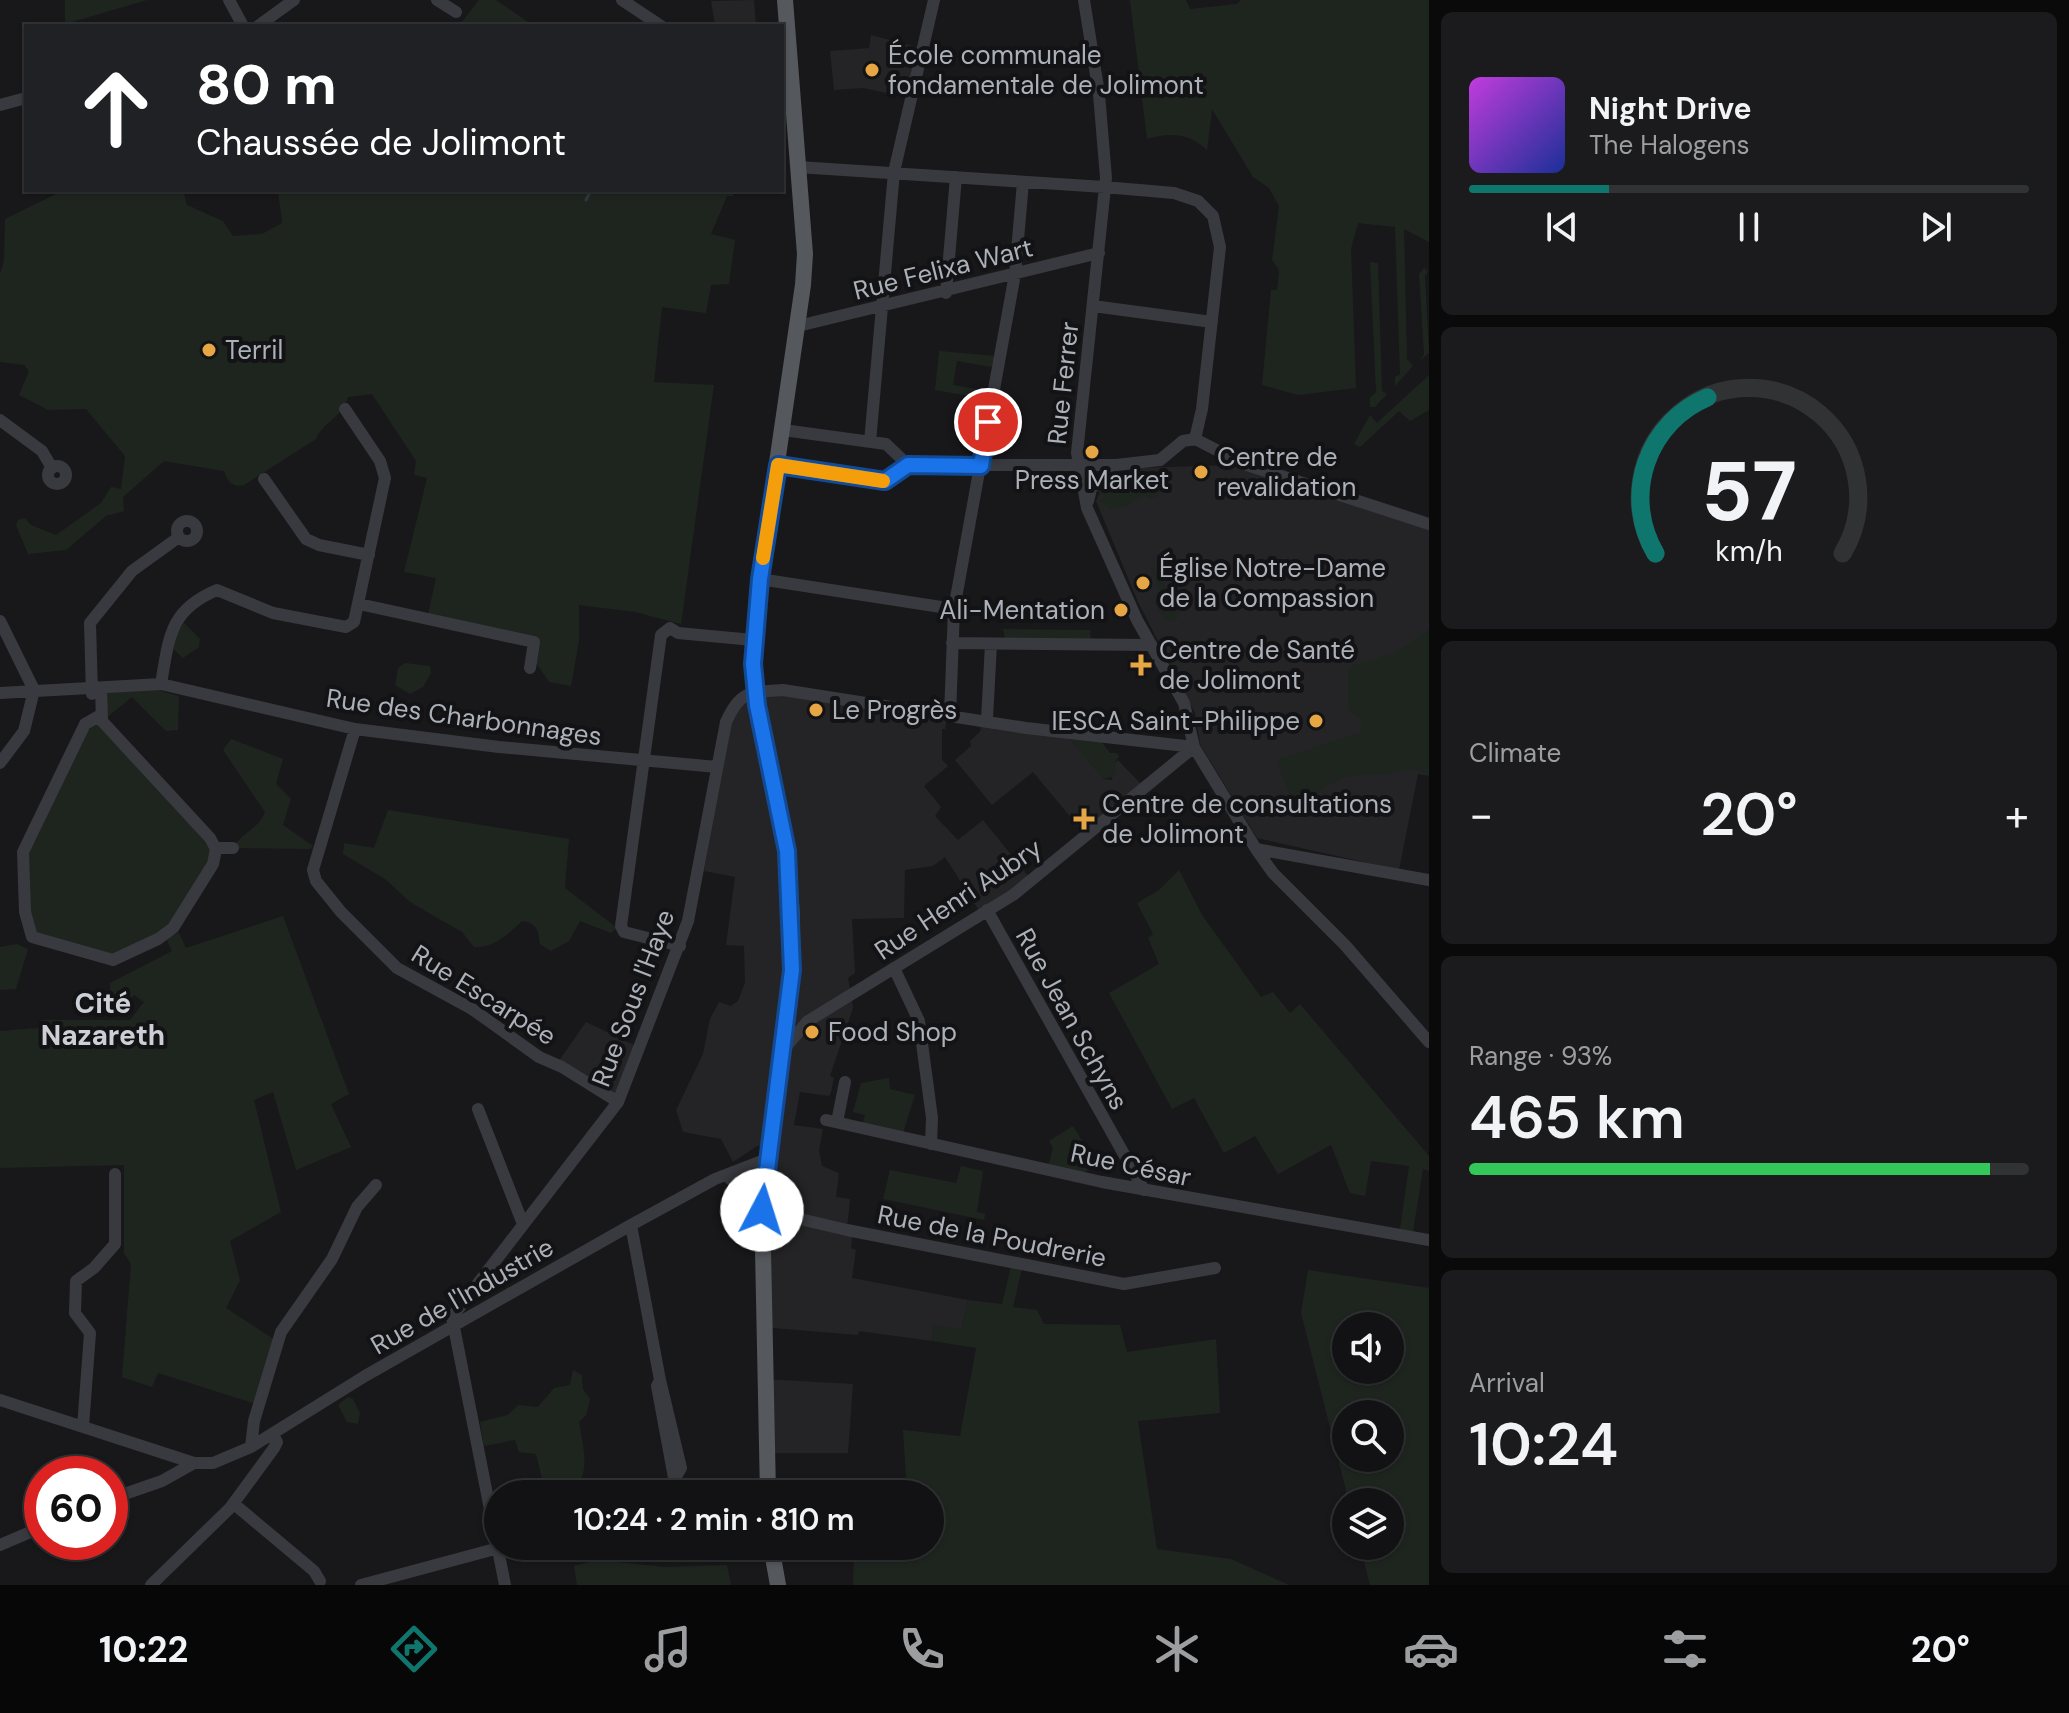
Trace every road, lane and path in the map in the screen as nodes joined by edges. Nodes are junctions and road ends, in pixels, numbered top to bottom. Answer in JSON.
{"nodes":[{"id":1,"x":229,"y":0,"type":"edge"},
{"id":2,"x":294,"y":0,"type":"edge"},
{"id":3,"x":437,"y":0,"type":"edge"},
{"id":4,"x":622,"y":0,"type":"edge"},
{"id":5,"x":785,"y":0,"type":"edge"},
{"id":6,"x":934,"y":0,"type":"edge"},
{"id":7,"x":1084,"y":0,"type":"edge"},
{"id":8,"x":456,"y":12,"type":"dead end"},
{"id":9,"x":242,"y":24,"type":"edge"},
{"id":10,"x":261,"y":24,"type":"edge"},
{"id":11,"x":658,"y":24,"type":"edge"},
{"id":12,"x":787,"y":94,"type":"edge"},
{"id":13,"x":24,"y":99,"type":"edge"},
{"id":14,"x":0,"y":105,"type":"edge"},
{"id":15,"x":788,"y":111,"type":"edge"},
{"id":16,"x":798,"y":167,"type":"junction"},
{"id":17,"x":894,"y":172,"type":"junction"},
{"id":18,"x":956,"y":177,"type":"junction"},
{"id":19,"x":1023,"y":182,"type":"junction"},
{"id":20,"x":1104,"y":187,"type":"junction"},
{"id":21,"x":1099,"y":253,"type":"junction"},
{"id":22,"x":1015,"y":274,"type":"junction"},
{"id":23,"x":946,"y":293,"type":"junction"},
{"id":24,"x":1093,"y":306,"type":"junction"},
{"id":25,"x":881,"y":309,"type":"junction"},
{"id":26,"x":1212,"y":322,"type":"junction"},
{"id":27,"x":798,"y":326,"type":"junction"},
{"id":28,"x":345,"y":409,"type":"dead end"},
{"id":29,"x":0,"y":420,"type":"edge"},
{"id":30,"x":783,"y":430,"type":"junction"},
{"id":31,"x":1195,"y":439,"type":"junction"},
{"id":32,"x":870,"y":442,"type":"junction"},
{"id":33,"x":895,"y":449,"type":"junction"},
{"id":34,"x":778,"y":465,"type":"junction"},
{"id":35,"x":908,"y":465,"type":"junction"},
{"id":36,"x":1077,"y":465,"type":"junction"},
{"id":37,"x":1116,"y":465,"type":"junction"},
{"id":38,"x":981,"y":466,"type":"junction"},
{"id":39,"x":52,"y":468,"type":"dead end"},
{"id":40,"x":264,"y":479,"type":"dead end"},
{"id":41,"x":890,"y":479,"type":"junction"},
{"id":42,"x":1087,"y":508,"type":"junction"},
{"id":43,"x":1429,"y":524,"type":"edge"},
{"id":44,"x":179,"y":537,"type":"dead end"},
{"id":45,"x":369,"y":555,"type":"junction"},
{"id":46,"x":760,"y":579,"type":"junction"},
{"id":47,"x":359,"y":604,"type":"junction"},
{"id":48,"x":954,"y":609,"type":"junction"},
{"id":49,"x":0,"y":621,"type":"edge"},
{"id":50,"x":753,"y":640,"type":"junction"},
{"id":51,"x":952,"y":643,"type":"junction"},
{"id":52,"x":991,"y":644,"type":"junction"},
{"id":53,"x":1150,"y":645,"type":"junction"},
{"id":54,"x":530,"y":668,"type":"dead end"},
{"id":55,"x":161,"y":684,"type":"junction"},
{"id":56,"x":97,"y":688,"type":"junction"},
{"id":57,"x":34,"y":690,"type":"junction"},
{"id":58,"x":755,"y":692,"type":"junction"},
{"id":59,"x":0,"y":693,"type":"edge"},
{"id":60,"x":950,"y":715,"type":"junction"},
{"id":61,"x":96,"y":716,"type":"junction"},
{"id":62,"x":987,"y":719,"type":"junction"},
{"id":63,"x":355,"y":729,"type":"junction"},
{"id":64,"x":1194,"y":747,"type":"junction"},
{"id":65,"x":646,"y":762,"type":"junction"},
{"id":66,"x":0,"y":763,"type":"edge"},
{"id":67,"x":717,"y":767,"type":"junction"},
{"id":68,"x":216,"y":848,"type":"junction"},
{"id":69,"x":233,"y":848,"type":"dead end"},
{"id":70,"x":1256,"y":849,"type":"junction"},
{"id":71,"x":1429,"y":880,"type":"edge"},
{"id":72,"x":987,"y":910,"type":"junction"},
{"id":73,"x":680,"y":946,"type":"junction"},
{"id":74,"x":894,"y":968,"type":"junction"},
{"id":75,"x":1429,"y":1042,"type":"edge"},
{"id":76,"x":782,"y":1051,"type":"junction"},
{"id":77,"x":845,"y":1082,"type":"dead end"},
{"id":78,"x":618,"y":1102,"type":"junction"},
{"id":79,"x":478,"y":1109,"type":"dead end"},
{"id":80,"x":931,"y":1144,"type":"junction"},
{"id":81,"x":766,"y":1167,"type":"junction"},
{"id":82,"x":115,"y":1174,"type":"dead end"},
{"id":83,"x":721,"y":1179,"type":"junction"},
{"id":84,"x":376,"y":1185,"type":"dead end"},
{"id":85,"x":1144,"y":1190,"type":"junction"},
{"id":86,"x":762,"y":1205,"type":"junction"},
{"id":87,"x":523,"y":1224,"type":"junction"},
{"id":88,"x":631,"y":1225,"type":"junction"},
{"id":89,"x":1429,"y":1240,"type":"edge"},
{"id":90,"x":1215,"y":1268,"type":"dead end"},
{"id":91,"x":453,"y":1329,"type":"junction"},
{"id":92,"x":0,"y":1400,"type":"edge"},
{"id":93,"x":83,"y":1427,"type":"junction"},
{"id":94,"x":273,"y":1435,"type":"junction"},
{"id":95,"x":251,"y":1447,"type":"junction"},
{"id":96,"x":194,"y":1463,"type":"junction"},
{"id":97,"x":487,"y":1480,"type":"edge"},
{"id":98,"x":678,"y":1480,"type":"edge"},
{"id":99,"x":768,"y":1480,"type":"edge"},
{"id":100,"x":128,"y":1493,"type":"edge"},
{"id":101,"x":234,"y":1504,"type":"junction"},
{"id":102,"x":24,"y":1535,"type":"edge"},
{"id":103,"x":0,"y":1545,"type":"edge"},
{"id":104,"x":484,"y":1552,"type":"edge"},
{"id":105,"x":503,"y":1560,"type":"edge"},
{"id":106,"x":774,"y":1560,"type":"edge"},
{"id":107,"x":323,"y":1584,"type":"edge"},
{"id":108,"x":151,"y":1585,"type":"edge"},
{"id":109,"x":361,"y":1585,"type":"edge"},
{"id":110,"x":505,"y":1585,"type":"edge"},
{"id":111,"x":778,"y":1585,"type":"edge"}],
"edges":[{"from":1,"to":9,"type":"street"},
{"from":2,"to":10,"type":"street"},
{"from":3,"to":8,"type":"street"},
{"from":4,"to":11,"type":"street"},
{"from":5,"to":12,"type":"main road"},
{"from":6,"to":17,"type":"street"},
{"from":7,"to":20,"type":"street","name":"Rue Ferrer"},
{"from":12,"to":15,"type":"main road"},
{"from":13,"to":14,"type":"street"},
{"from":15,"to":16,"type":"main road"},
{"from":16,"to":17,"type":"street"},
{"from":16,"to":27,"type":"main road"},
{"from":17,"to":18,"type":"street"},
{"from":17,"to":25,"type":"street"},
{"from":18,"to":19,"type":"street"},
{"from":18,"to":23,"type":"street"},
{"from":19,"to":20,"type":"street"},
{"from":19,"to":22,"type":"street"},
{"from":20,"to":21,"type":"street","name":"Rue Ferrer"},
{"from":20,"to":26,"type":"street"},
{"from":21,"to":22,"type":"street","name":"Rue Felixa Wart"},
{"from":21,"to":24,"type":"street","name":"Rue Ferrer"},
{"from":22,"to":23,"type":"street","name":"Rue Felixa Wart"},
{"from":22,"to":38,"type":"street"},
{"from":23,"to":25,"type":"street","name":"Rue Felixa Wart"},
{"from":24,"to":26,"type":"street"},
{"from":24,"to":36,"type":"street","name":"Rue Ferrer"},
{"from":25,"to":27,"type":"street","name":"Rue Felixa Wart"},
{"from":25,"to":32,"type":"street"},
{"from":26,"to":31,"type":"street"},
{"from":27,"to":30,"type":"main road"},
{"from":28,"to":45,"type":"street"},
{"from":29,"to":39,"type":"street"},
{"from":30,"to":32,"type":"street"},
{"from":30,"to":34,"type":"main road"},
{"from":31,"to":37,"type":"street"},
{"from":31,"to":43,"type":"street"},
{"from":32,"to":33,"type":"street"},
{"from":33,"to":35,"type":"street"},
{"from":33,"to":41,"type":"street"},
{"from":34,"to":41,"type":"street"},
{"from":34,"to":46,"type":"main road"},
{"from":35,"to":38,"type":"street"},
{"from":35,"to":41,"type":"street"},
{"from":36,"to":37,"type":"street"},
{"from":36,"to":38,"type":"street"},
{"from":36,"to":42,"type":"street","name":"Rue Ferrer"},
{"from":37,"to":42,"type":"street"},
{"from":38,"to":48,"type":"street"},
{"from":40,"to":45,"type":"street"},
{"from":42,"to":53,"type":"street","name":"Rue Ferrer"},
{"from":44,"to":56,"type":"street"},
{"from":45,"to":47,"type":"street"},
{"from":46,"to":48,"type":"street"},
{"from":46,"to":50,"type":"main road"},
{"from":47,"to":54,"type":"street"},
{"from":47,"to":55,"type":"street"},
{"from":48,"to":51,"type":"street"},
{"from":49,"to":57,"type":"street"},
{"from":50,"to":58,"type":"main road"},
{"from":50,"to":65,"type":"street"},
{"from":51,"to":52,"type":"street"},
{"from":51,"to":60,"type":"street"},
{"from":52,"to":53,"type":"street"},
{"from":52,"to":62,"type":"street"},
{"from":53,"to":64,"type":"street","name":"Rue Ferrer"},
{"from":55,"to":56,"type":"street","name":"Rue des Charbonnages"},
{"from":55,"to":63,"type":"street","name":"Rue des Charbonnages"},
{"from":56,"to":57,"type":"street","name":"Rue des Charbonnages"},
{"from":56,"to":61,"type":"street"},
{"from":57,"to":59,"type":"street","name":"Rue des Charbonnages"},
{"from":57,"to":66,"type":"street"},
{"from":58,"to":60,"type":"street"},
{"from":58,"to":67,"type":"street","name":"Rue Sous l'Haye"},
{"from":58,"to":76,"type":"main road"},
{"from":60,"to":62,"type":"street"},
{"from":61,"to":68,"type":"street"},
{"from":61,"to":68,"type":"street"},
{"from":62,"to":64,"type":"street"},
{"from":63,"to":65,"type":"street","name":"Rue des Charbonnages"},
{"from":63,"to":78,"type":"street","name":"Rue Escarpée"},
{"from":64,"to":70,"type":"street","name":"Rue Ferrer"},
{"from":64,"to":72,"type":"street","name":"Rue Henri Aubry"},
{"from":65,"to":67,"type":"street","name":"Rue des Charbonnages"},
{"from":65,"to":73,"type":"street"},
{"from":67,"to":73,"type":"street","name":"Rue Sous l'Haye"},
{"from":68,"to":69,"type":"street"},
{"from":70,"to":71,"type":"street"},
{"from":70,"to":75,"type":"street","name":"Rue Ferrer"},
{"from":72,"to":74,"type":"street","name":"Rue Henri Aubry"},
{"from":72,"to":85,"type":"street","name":"Rue Jean Schyns"},
{"from":73,"to":78,"type":"street","name":"Rue Sous l'Haye"},
{"from":74,"to":76,"type":"street","name":"Rue Henri Aubry"},
{"from":74,"to":80,"type":"street"},
{"from":76,"to":81,"type":"main road"},
{"from":77,"to":80,"type":"street","name":"Rue César"},
{"from":78,"to":87,"type":"street","name":"Rue Sous l'Haye"},
{"from":79,"to":87,"type":"street"},
{"from":80,"to":85,"type":"street","name":"Rue César"},
{"from":81,"to":83,"type":"street","name":"Rue de l'Industrie"},
{"from":81,"to":86,"type":"main road"},
{"from":82,"to":93,"type":"street"},
{"from":83,"to":86,"type":"street"},
{"from":83,"to":88,"type":"street","name":"Rue de l'Industrie"},
{"from":84,"to":95,"type":"street"},
{"from":85,"to":89,"type":"street","name":"Rue César"},
{"from":86,"to":90,"type":"street","name":"Rue de la Poudrerie"},
{"from":86,"to":99,"type":"main road"},
{"from":87,"to":91,"type":"street","name":"Rue Sous l'Haye"},
{"from":88,"to":91,"type":"street","name":"Rue de l'Industrie"},
{"from":88,"to":98,"type":"street"},
{"from":91,"to":94,"type":"street","name":"Rue de l'Industrie"},
{"from":91,"to":97,"type":"street"},
{"from":92,"to":93,"type":"street"},
{"from":93,"to":96,"type":"street"},
{"from":94,"to":95,"type":"street","name":"Rue de l'Industrie"},
{"from":94,"to":101,"type":"street"},
{"from":95,"to":96,"type":"street","name":"Rue de l'Industrie"},
{"from":96,"to":100,"type":"street","name":"Rue de l'Industrie"},
{"from":101,"to":107,"type":"street"},
{"from":101,"to":108,"type":"street"},
{"from":102,"to":103,"type":"street"},
{"from":104,"to":109,"type":"street"},
{"from":105,"to":110,"type":"street"},
{"from":106,"to":111,"type":"main road"}]}
